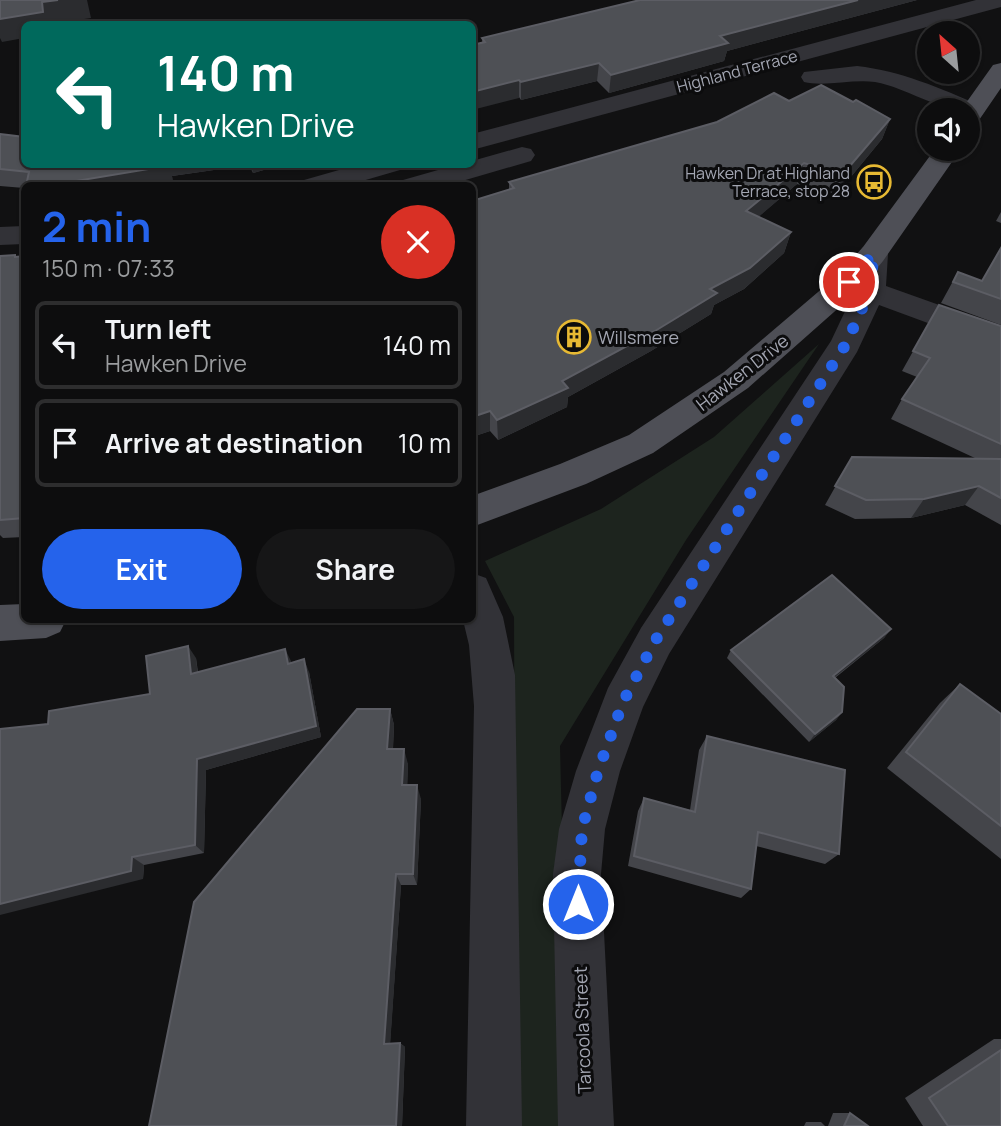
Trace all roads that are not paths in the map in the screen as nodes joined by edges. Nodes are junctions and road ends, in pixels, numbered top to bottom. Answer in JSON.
{"nodes":[{"id":1,"x":1001,"y":0,"type":"edge"},
{"id":2,"x":890,"y":57,"type":"dead end"},
{"id":3,"x":1001,"y":70,"type":"edge"},
{"id":4,"x":813,"y":77,"type":"junction"},
{"id":5,"x":786,"y":84,"type":"dead end"},
{"id":6,"x":934,"y":98,"type":"edge"},
{"id":7,"x":980,"y":100,"type":"edge"},
{"id":8,"x":476,"y":141,"type":"edge"},
{"id":9,"x":547,"y":149,"type":"dead end"},
{"id":10,"x":941,"y":161,"type":"edge"},
{"id":11,"x":377,"y":168,"type":"edge"},
{"id":12,"x":328,"y":182,"type":"edge"},
{"id":13,"x":427,"y":182,"type":"edge"},
{"id":14,"x":0,"y":236,"type":"edge"},
{"id":15,"x":21,"y":236,"type":"edge"},
{"id":16,"x":872,"y":273,"type":"junction"},
{"id":17,"x":1001,"y":339,"type":"edge"},
{"id":18,"x":476,"y":510,"type":"edge"},
{"id":19,"x":476,"y":598,"type":"edge"},
{"id":20,"x":21,"y":622,"type":"edge"},
{"id":21,"x":0,"y":623,"type":"edge"},
{"id":22,"x":494,"y":1126,"type":"edge"},
{"id":23,"x":586,"y":1126,"type":"edge"}],
"edges":[{"from":1,"to":8,"type":"street","name":"Highland Terrace"},
{"from":2,"to":4,"type":"street","name":"Highland Terrace"},
{"from":3,"to":7,"type":"main road"},
{"from":4,"to":5,"type":"street","name":"Highland Terrace"},
{"from":4,"to":6,"type":"street","name":"Highland Terrace"},
{"from":9,"to":13,"type":"street"},
{"from":10,"to":16,"type":"main road","name":"Hawken Drive"},
{"from":11,"to":12,"type":"street"},
{"from":14,"to":15,"type":"street"},
{"from":16,"to":17,"type":"street"},
{"from":16,"to":18,"type":"main road","name":"Hawken Drive"},
{"from":16,"to":23,"type":"street","name":"Tarcoola Street"},
{"from":19,"to":22,"type":"street"},
{"from":20,"to":21,"type":"main road"}]}
